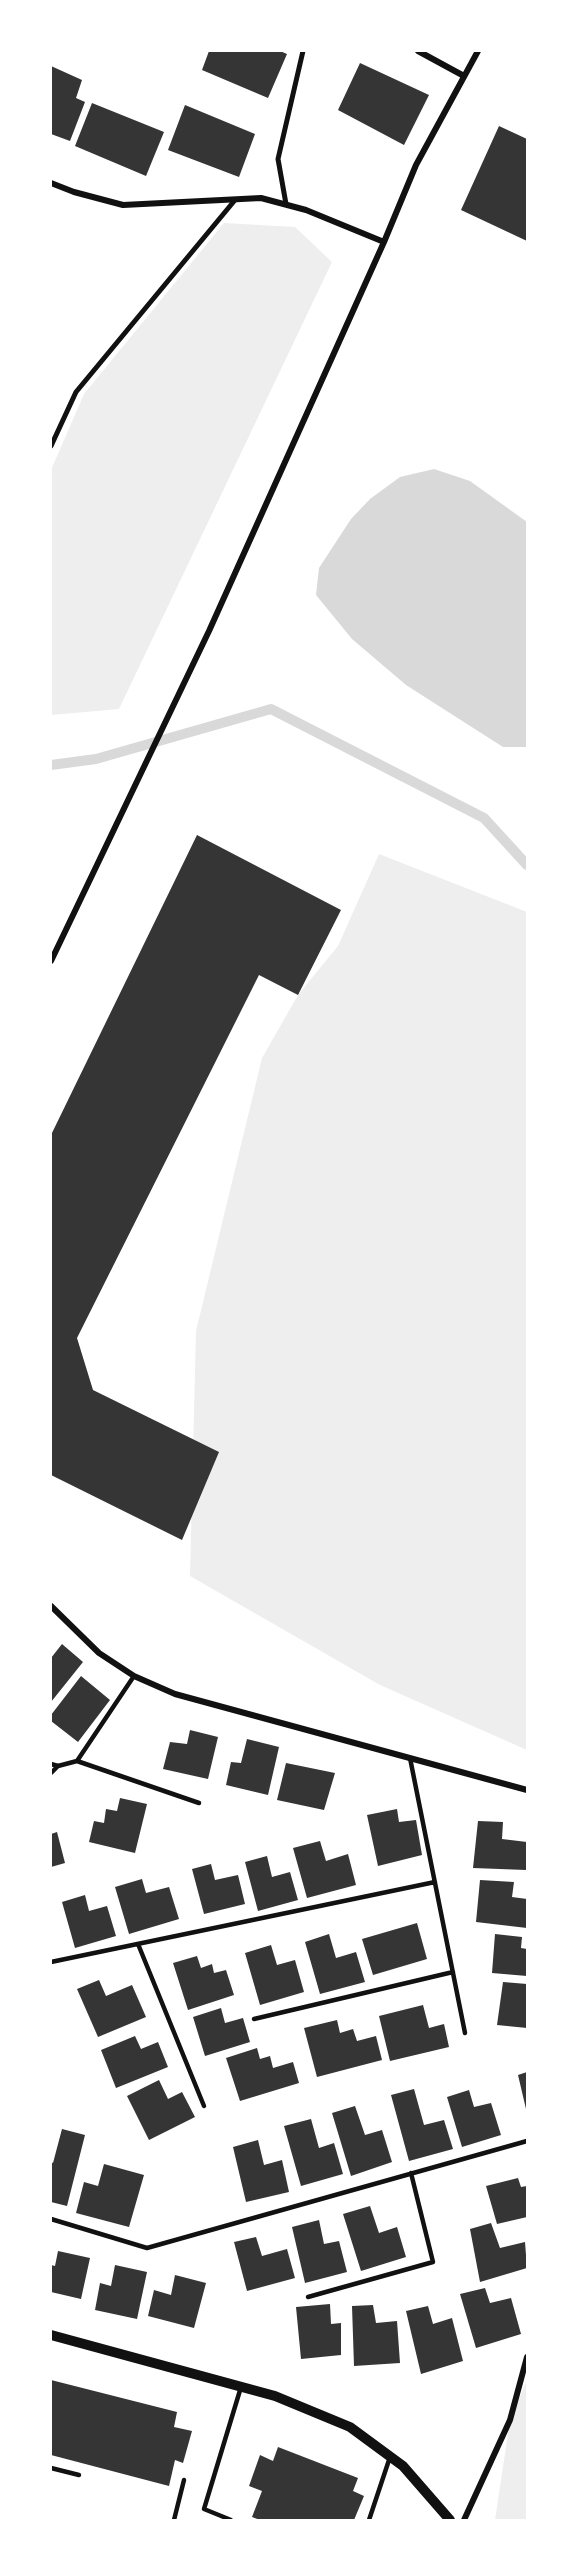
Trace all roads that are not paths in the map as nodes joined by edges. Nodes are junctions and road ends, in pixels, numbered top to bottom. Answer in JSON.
{"nodes":[{"id":1,"x":303,"y":51,"type":"edge"},
{"id":2,"x":418,"y":51,"type":"edge"},
{"id":3,"x":478,"y":51,"type":"edge"},
{"id":4,"x":464,"y":76,"type":"junction"},
{"id":5,"x":51,"y":183,"type":"edge"},
{"id":6,"x":235,"y":200,"type":"junction"},
{"id":7,"x":286,"y":204,"type":"junction"},
{"id":8,"x":384,"y":242,"type":"junction"},
{"id":9,"x":51,"y":446,"type":"edge"},
{"id":10,"x":51,"y":961,"type":"edge"},
{"id":11,"x":51,"y":1606,"type":"edge"},
{"id":12,"x":134,"y":1676,"type":"junction"},
{"id":13,"x":410,"y":1758,"type":"junction"},
{"id":14,"x":77,"y":1761,"type":"junction"},
{"id":15,"x":51,"y":1764,"type":"edge"},
{"id":16,"x":58,"y":1766,"type":"junction"},
{"id":17,"x":51,"y":1773,"type":"edge"},
{"id":18,"x":527,"y":1790,"type":"edge"},
{"id":19,"x":200,"y":1803,"type":"dead end"},
{"id":20,"x":435,"y":1882,"type":"junction"},
{"id":21,"x":138,"y":1944,"type":"junction"},
{"id":22,"x":51,"y":1962,"type":"edge"},
{"id":23,"x":453,"y":1972,"type":"junction"},
{"id":24,"x":254,"y":2019,"type":"dead end"},
{"id":25,"x":465,"y":2033,"type":"dead end"},
{"id":26,"x":204,"y":2106,"type":"dead end"},
{"id":27,"x":527,"y":2141,"type":"edge"},
{"id":28,"x":411,"y":2173,"type":"junction"},
{"id":29,"x":51,"y":2219,"type":"edge"},
{"id":30,"x":308,"y":2297,"type":"dead end"},
{"id":31,"x":51,"y":2335,"type":"edge"},
{"id":32,"x":527,"y":2357,"type":"edge"},
{"id":33,"x":241,"y":2387,"type":"junction"},
{"id":34,"x":390,"y":2457,"type":"junction"},
{"id":35,"x":51,"y":2468,"type":"edge"},
{"id":36,"x":79,"y":2475,"type":"dead end"},
{"id":37,"x":184,"y":2480,"type":"dead end"},
{"id":38,"x":174,"y":2520,"type":"edge"},
{"id":39,"x":231,"y":2520,"type":"edge"},
{"id":40,"x":369,"y":2520,"type":"edge"},
{"id":41,"x":450,"y":2520,"type":"edge"},
{"id":42,"x":464,"y":2520,"type":"edge"}],
"edges":[{"from":1,"to":7,"type":"street"},
{"from":2,"to":4,"type":"street"},
{"from":3,"to":4,"type":"street"},
{"from":4,"to":8,"type":"street"},
{"from":5,"to":6,"type":"street"},
{"from":6,"to":7,"type":"street"},
{"from":6,"to":9,"type":"street"},
{"from":7,"to":8,"type":"street"},
{"from":8,"to":10,"type":"street"},
{"from":11,"to":12,"type":"street"},
{"from":12,"to":13,"type":"street"},
{"from":12,"to":14,"type":"lane"},
{"from":13,"to":18,"type":"street"},
{"from":13,"to":20,"type":"lane"},
{"from":14,"to":16,"type":"lane"},
{"from":14,"to":19,"type":"lane"},
{"from":15,"to":16,"type":"lane"},
{"from":16,"to":17,"type":"lane"},
{"from":20,"to":21,"type":"lane"},
{"from":20,"to":23,"type":"lane"},
{"from":21,"to":22,"type":"lane"},
{"from":21,"to":26,"type":"lane"},
{"from":23,"to":24,"type":"lane"},
{"from":23,"to":25,"type":"lane"},
{"from":27,"to":28,"type":"lane"},
{"from":28,"to":29,"type":"lane"},
{"from":28,"to":30,"type":"lane"},
{"from":31,"to":33,"type":"street"},
{"from":32,"to":42,"type":"street"},
{"from":33,"to":34,"type":"street"},
{"from":33,"to":39,"type":"lane"},
{"from":34,"to":40,"type":"lane"},
{"from":34,"to":41,"type":"street"},
{"from":35,"to":36,"type":"lane"},
{"from":37,"to":38,"type":"lane"}]}
